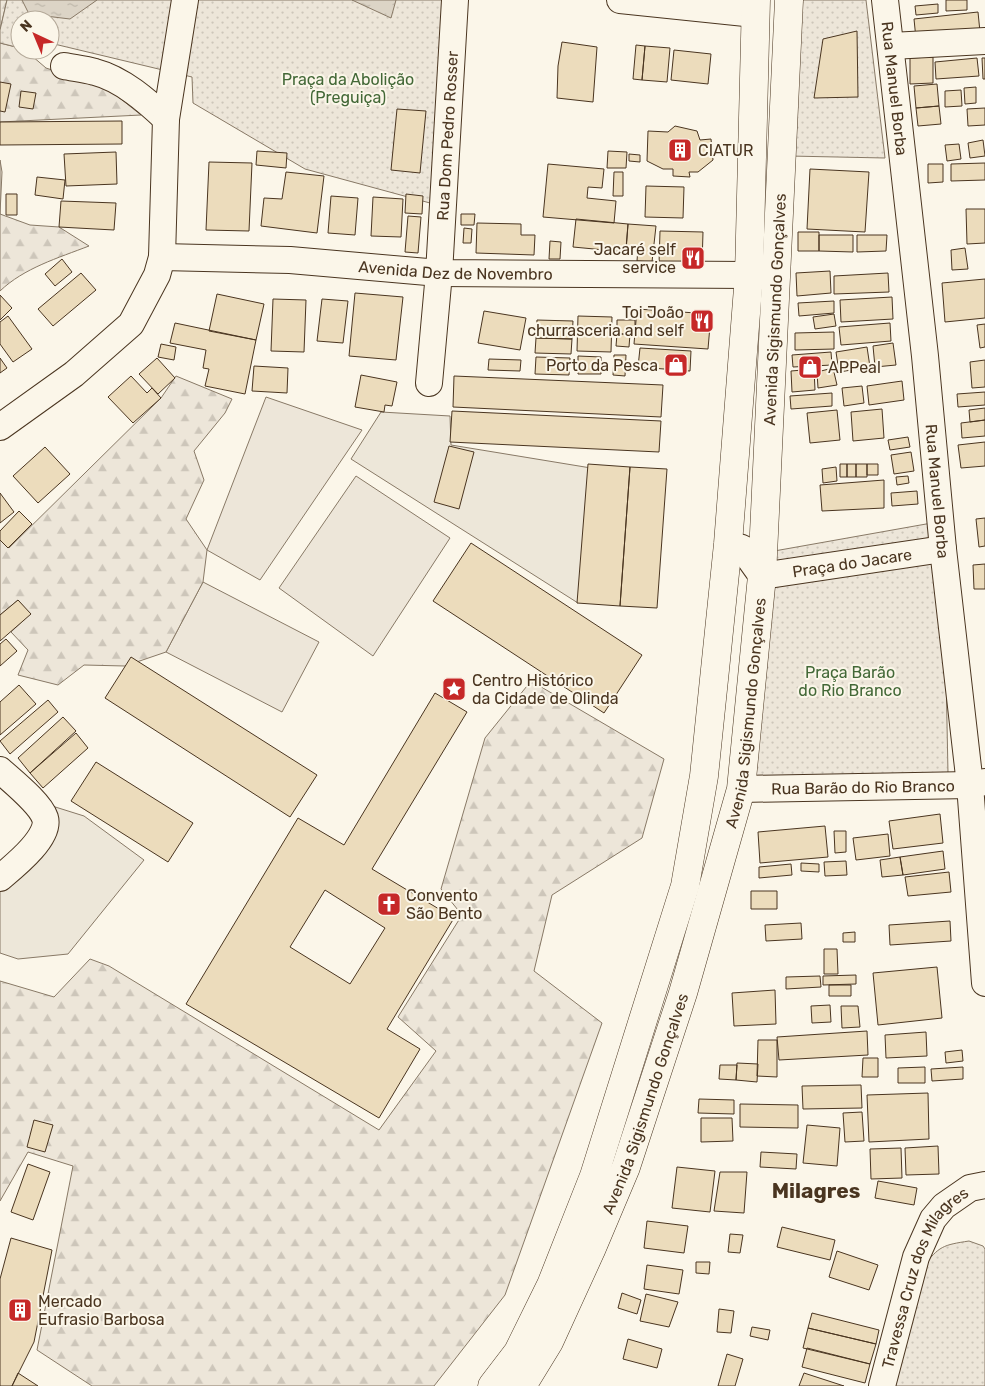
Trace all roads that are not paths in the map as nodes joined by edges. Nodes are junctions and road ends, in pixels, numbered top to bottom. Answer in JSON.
{"nodes":[{"id":1,"x":185,"y":0,"type":"edge"},
{"id":2,"x":455,"y":0,"type":"edge"},
{"id":3,"x":620,"y":0,"type":"edge"},
{"id":4,"x":789,"y":0,"type":"edge"},
{"id":5,"x":886,"y":0,"type":"edge"},
{"id":6,"x":756,"y":7,"type":"edge"},
{"id":7,"x":985,"y":41,"type":"edge"},
{"id":8,"x":891,"y":46,"type":"junction"},
{"id":9,"x":64,"y":66,"type":"dead end"},
{"id":10,"x":166,"y":119,"type":"junction"},
{"id":11,"x":162,"y":257,"type":"junction"},
{"id":12,"x":439,"y":273,"type":"junction"},
{"id":13,"x":749,"y":275,"type":"junction"},
{"id":14,"x":429,"y":383,"type":"dead end"},
{"id":15,"x":0,"y":427,"type":"edge"},
{"id":16,"x":728,"y":544,"type":"junction"},
{"id":17,"x":943,"y":549,"type":"junction"},
{"id":18,"x":762,"y":576,"type":"junction"},
{"id":19,"x":0,"y":770,"type":"edge"},
{"id":20,"x":977,"y":783,"type":"edge"},
{"id":21,"x":741,"y":788,"type":"junction"},
{"id":22,"x":0,"y":878,"type":"edge"},
{"id":23,"x":985,"y":983,"type":"edge"},
{"id":24,"x":985,"y":1185,"type":"edge"},
{"id":25,"x":492,"y":1386,"type":"edge"},
{"id":26,"x":522,"y":1386,"type":"edge"},
{"id":27,"x":882,"y":1386,"type":"edge"}],
"edges":[{"from":1,"to":10,"type":"street"},
{"from":2,"to":12,"type":"street","name":"Rua Dom Pedro Rosser"},
{"from":3,"to":6,"type":"street"},
{"from":4,"to":18,"type":"main road","name":"Avenida Sigismundo Gonçalves"},
{"from":5,"to":8,"type":"street","name":"Rua Manuel Borba"},
{"from":6,"to":13,"type":"main road","name":"Avenida Sigismundo Gonçalves"},
{"from":7,"to":8,"type":"street"},
{"from":8,"to":17,"type":"street","name":"Rua Manuel Borba"},
{"from":9,"to":10,"type":"street"},
{"from":10,"to":11,"type":"street"},
{"from":11,"to":12,"type":"street","name":"Avenida Dez de Novembro"},
{"from":11,"to":15,"type":"street"},
{"from":12,"to":13,"type":"street","name":"Avenida Dez de Novembro"},
{"from":12,"to":14,"type":"street","name":"Rua Dom Pedro Rosser"},
{"from":13,"to":16,"type":"main road","name":"Avenida Sigismundo Gonçalves"},
{"from":16,"to":18,"type":"street"},
{"from":16,"to":25,"type":"main road","name":"Avenida Sigismundo Gonçalves"},
{"from":17,"to":18,"type":"street","name":"Praça do Jacare"},
{"from":17,"to":20,"type":"street","name":"Rua Manuel Borba"},
{"from":18,"to":21,"type":"main road","name":"Avenida Sigismundo Gonçalves"},
{"from":19,"to":22,"type":"street"},
{"from":20,"to":21,"type":"street","name":"Rua Barão do Rio Branco"},
{"from":20,"to":23,"type":"street","name":"Rua Manuel Borba"},
{"from":21,"to":26,"type":"main road","name":"Avenida Sigismundo Gonçalves"},
{"from":24,"to":27,"type":"street","name":"Travessa Cruz dos Milagres"}]}
